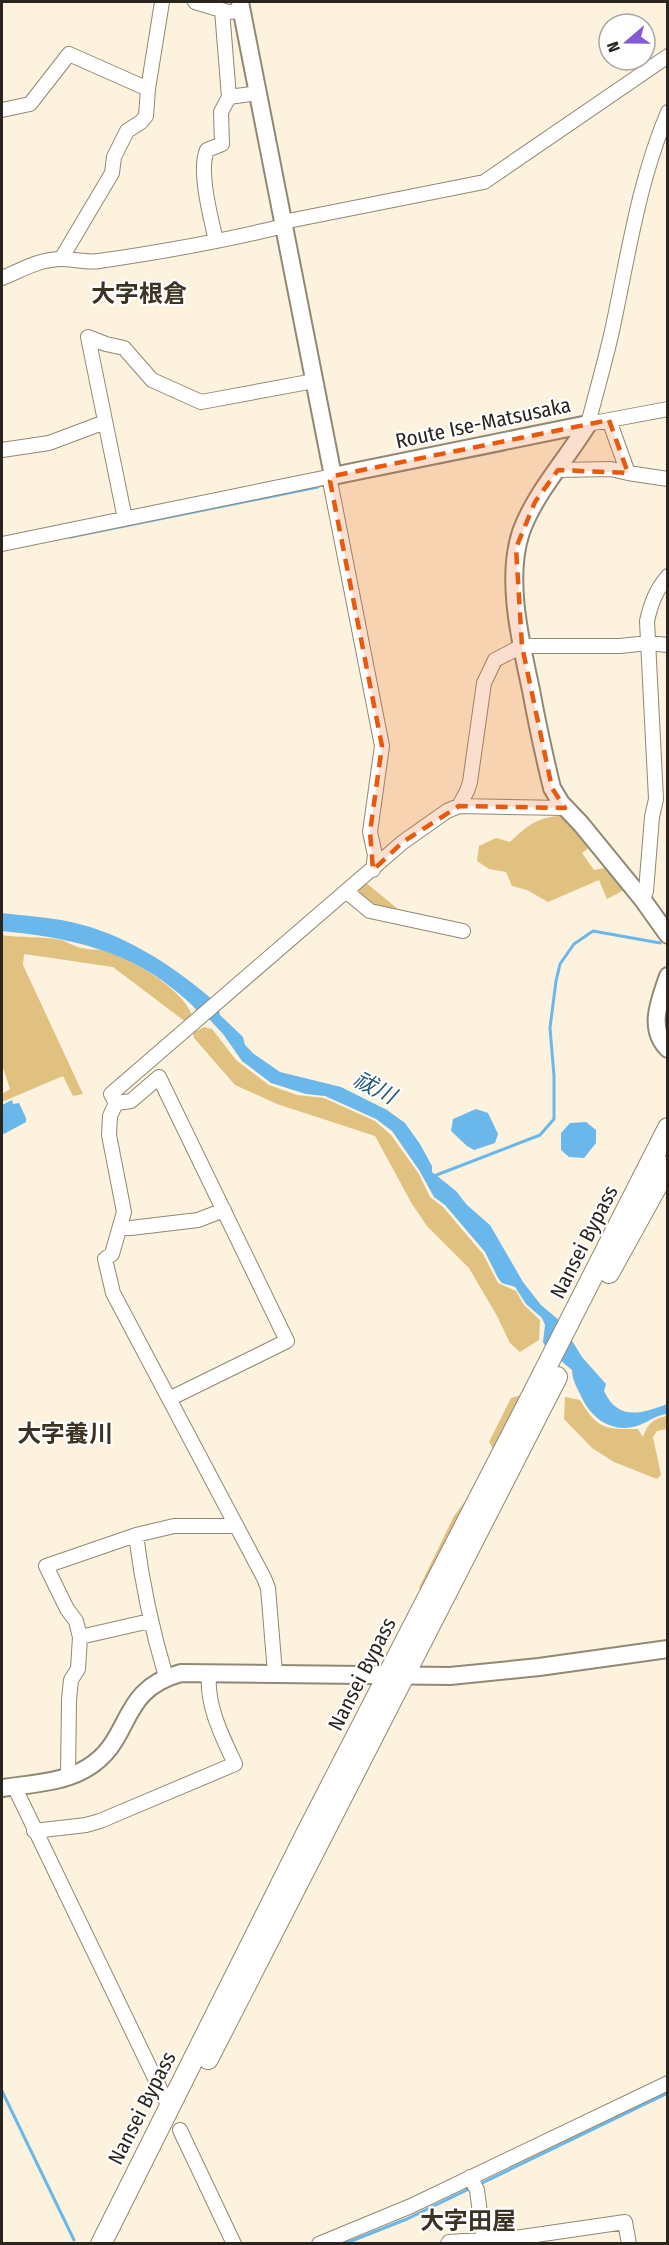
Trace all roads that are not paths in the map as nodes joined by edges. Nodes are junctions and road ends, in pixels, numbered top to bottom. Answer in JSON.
{"nodes":[{"id":1,"x":162,"y":2,"type":"edge"},
{"id":2,"x":195,"y":2,"type":"edge"},
{"id":3,"x":241,"y":6,"type":"edge"},
{"id":4,"x":222,"y":10,"type":"junction"},
{"id":5,"x":668,"y":56,"type":"edge"},
{"id":6,"x":148,"y":89,"type":"junction"},
{"id":7,"x":258,"y":93,"type":"junction"},
{"id":8,"x":229,"y":97,"type":"junction"},
{"id":9,"x":2,"y":110,"type":"edge"},
{"id":10,"x":668,"y":112,"type":"edge"},
{"id":11,"x":284,"y":224,"type":"junction"},
{"id":12,"x":216,"y":241,"type":"junction"},
{"id":13,"x":61,"y":259,"type":"junction"},
{"id":14,"x":2,"y":278,"type":"edge"},
{"id":15,"x":314,"y":381,"type":"junction"},
{"id":16,"x":668,"y":409,"type":"edge"},
{"id":17,"x":609,"y":420,"type":"junction"},
{"id":18,"x":105,"y":422,"type":"junction"},
{"id":19,"x":588,"y":424,"type":"junction"},
{"id":20,"x":2,"y":450,"type":"edge"},
{"id":21,"x":558,"y":470,"type":"junction"},
{"id":22,"x":628,"y":473,"type":"junction"},
{"id":23,"x":333,"y":476,"type":"junction"},
{"id":24,"x":668,"y":479,"type":"edge"},
{"id":25,"x":125,"y":519,"type":"junction"},
{"id":26,"x":2,"y":544,"type":"edge"},
{"id":27,"x":668,"y":576,"type":"edge"},
{"id":28,"x":648,"y":643,"type":"junction"},
{"id":29,"x":668,"y":645,"type":"edge"},
{"id":30,"x":522,"y":646,"type":"junction"},
{"id":31,"x":459,"y":806,"type":"junction"},
{"id":32,"x":565,"y":808,"type":"junction"},
{"id":33,"x":374,"y":870,"type":"junction"},
{"id":34,"x":347,"y":892,"type":"junction"},
{"id":35,"x":643,"y":900,"type":"junction"},
{"id":36,"x":463,"y":931,"type":"dead end"},
{"id":37,"x":668,"y":935,"type":"edge"},
{"id":38,"x":668,"y":976,"type":"edge"},
{"id":39,"x":668,"y":1049,"type":"edge"},
{"id":40,"x":116,"y":1103,"type":"junction"},
{"id":41,"x":668,"y":1128,"type":"edge"},
{"id":42,"x":668,"y":1166,"type":"edge"},
{"id":43,"x":224,"y":1210,"type":"junction"},
{"id":44,"x":120,"y":1227,"type":"junction"},
{"id":45,"x":604,"y":1270,"type":"junction"},
{"id":46,"x":169,"y":1399,"type":"junction"},
{"id":47,"x":236,"y":1526,"type":"junction"},
{"id":48,"x":136,"y":1535,"type":"junction"},
{"id":49,"x":150,"y":1621,"type":"junction"},
{"id":50,"x":80,"y":1637,"type":"junction"},
{"id":51,"x":668,"y":1649,"type":"edge"},
{"id":52,"x":209,"y":1673,"type":"junction"},
{"id":53,"x":275,"y":1673,"type":"junction"},
{"id":54,"x":397,"y":1676,"type":"junction"},
{"id":55,"x":166,"y":1677,"type":"junction"},
{"id":56,"x":68,"y":1776,"type":"junction"},
{"id":57,"x":8,"y":1787,"type":"edge"},
{"id":58,"x":34,"y":1831,"type":"junction"},
{"id":59,"x":668,"y":2083,"type":"edge"},
{"id":60,"x":165,"y":2099,"type":"dead end"},
{"id":61,"x":180,"y":2130,"type":"dead end"},
{"id":62,"x":474,"y":2183,"type":"junction"},
{"id":63,"x":552,"y":2238,"type":"edge"},
{"id":64,"x":484,"y":2241,"type":"edge"},
{"id":65,"x":101,"y":2244,"type":"edge"},
{"id":66,"x":115,"y":2244,"type":"edge"},
{"id":67,"x":234,"y":2244,"type":"edge"},
{"id":68,"x":319,"y":2244,"type":"edge"},
{"id":69,"x":448,"y":2244,"type":"edge"},
{"id":70,"x":629,"y":2244,"type":"edge"}],
"edges":[{"from":1,"to":6,"type":"street"},
{"from":2,"to":4,"type":"street"},
{"from":3,"to":4,"type":"street"},
{"from":3,"to":7,"type":"main road"},
{"from":4,"to":8,"type":"street"},
{"from":5,"to":11,"type":"street"},
{"from":6,"to":9,"type":"street"},
{"from":6,"to":13,"type":"street"},
{"from":7,"to":8,"type":"street"},
{"from":7,"to":11,"type":"main road"},
{"from":8,"to":12,"type":"street"},
{"from":10,"to":19,"type":"street"},
{"from":11,"to":12,"type":"street"},
{"from":11,"to":15,"type":"main road"},
{"from":12,"to":13,"type":"street"},
{"from":13,"to":14,"type":"street"},
{"from":15,"to":18,"type":"street"},
{"from":15,"to":23,"type":"main road"},
{"from":16,"to":17,"type":"street"},
{"from":17,"to":19,"type":"street"},
{"from":17,"to":22,"type":"street"},
{"from":18,"to":20,"type":"street"},
{"from":18,"to":25,"type":"street"},
{"from":19,"to":21,"type":"main road","name":"Route Ise-Matsusaka"},
{"from":19,"to":23,"type":"main road","name":"Route Ise-Matsusaka"},
{"from":21,"to":22,"type":"street"},
{"from":21,"to":30,"type":"main road","name":"Route Ise-Matsusaka"},
{"from":22,"to":24,"type":"street"},
{"from":23,"to":25,"type":"street"},
{"from":23,"to":33,"type":"street"},
{"from":25,"to":26,"type":"street"},
{"from":27,"to":28,"type":"street"},
{"from":28,"to":29,"type":"street"},
{"from":28,"to":30,"type":"street"},
{"from":28,"to":35,"type":"street"},
{"from":30,"to":31,"type":"street"},
{"from":30,"to":32,"type":"main road","name":"Route Ise-Matsusaka"},
{"from":31,"to":32,"type":"street"},
{"from":31,"to":33,"type":"street"},
{"from":32,"to":35,"type":"main road","name":"Route Ise-Matsusaka"},
{"from":33,"to":34,"type":"street"},
{"from":34,"to":36,"type":"street"},
{"from":34,"to":40,"type":"street"},
{"from":35,"to":37,"type":"main road","name":"Route Ise-Matsusaka"},
{"from":38,"to":39,"type":"main road"},
{"from":40,"to":43,"type":"street"},
{"from":40,"to":44,"type":"street"},
{"from":41,"to":45,"type":"highway","name":"Nansei Bypass"},
{"from":42,"to":45,"type":"highway","name":"Nansei Bypass"},
{"from":43,"to":44,"type":"street"},
{"from":43,"to":46,"type":"street"},
{"from":44,"to":46,"type":"street"},
{"from":45,"to":54,"type":"highway","name":"Nansei Bypass"},
{"from":46,"to":47,"type":"street"},
{"from":47,"to":48,"type":"street"},
{"from":47,"to":53,"type":"street"},
{"from":48,"to":49,"type":"street"},
{"from":48,"to":50,"type":"street"},
{"from":49,"to":50,"type":"street"},
{"from":49,"to":55,"type":"street"},
{"from":50,"to":56,"type":"street"},
{"from":51,"to":54,"type":"main road"},
{"from":52,"to":53,"type":"main road"},
{"from":52,"to":55,"type":"main road"},
{"from":52,"to":58,"type":"street"},
{"from":53,"to":54,"type":"main road"},
{"from":54,"to":65,"type":"highway","name":"Nansei Bypass"},
{"from":54,"to":66,"type":"highway","name":"Nansei Bypass"},
{"from":55,"to":56,"type":"main road"},
{"from":56,"to":57,"type":"main road"},
{"from":57,"to":58,"type":"street"},
{"from":58,"to":60,"type":"street"},
{"from":59,"to":62,"type":"street"},
{"from":61,"to":67,"type":"street"},
{"from":62,"to":64,"type":"street"},
{"from":62,"to":68,"type":"street"},
{"from":63,"to":64,"type":"street"},
{"from":63,"to":70,"type":"street"},
{"from":64,"to":69,"type":"street"}]}
